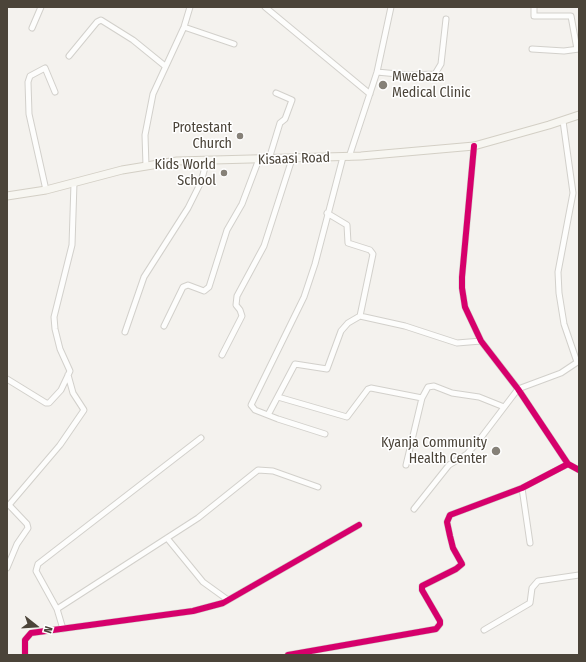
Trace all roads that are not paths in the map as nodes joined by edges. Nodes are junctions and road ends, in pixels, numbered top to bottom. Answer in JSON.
{"nodes":[{"id":1,"x":41,"y":7,"type":"edge"},
{"id":2,"x":190,"y":7,"type":"edge"},
{"id":3,"x":265,"y":7,"type":"edge"},
{"id":4,"x":391,"y":7,"type":"edge"},
{"id":5,"x":534,"y":7,"type":"edge"},
{"id":6,"x":446,"y":19,"type":"dead end"},
{"id":7,"x":184,"y":27,"type":"junction"},
{"id":8,"x":32,"y":28,"type":"dead end"},
{"id":9,"x":234,"y":44,"type":"dead end"},
{"id":10,"x":532,"y":49,"type":"dead end"},
{"id":11,"x":578,"y":49,"type":"edge"},
{"id":12,"x":69,"y":56,"type":"dead end"},
{"id":13,"x":165,"y":66,"type":"junction"},
{"id":14,"x":377,"y":72,"type":"junction"},
{"id":15,"x":55,"y":92,"type":"dead end"},
{"id":16,"x":276,"y":93,"type":"dead end"},
{"id":17,"x":370,"y":94,"type":"junction"},
{"id":18,"x":579,"y":115,"type":"edge"},
{"id":19,"x":563,"y":121,"type":"junction"},
{"id":20,"x":474,"y":146,"type":"junction"},
{"id":21,"x":346,"y":157,"type":"junction"},
{"id":22,"x":269,"y":159,"type":"junction"},
{"id":23,"x":292,"y":159,"type":"junction"},
{"id":24,"x":207,"y":160,"type":"junction"},
{"id":25,"x":259,"y":160,"type":"junction"},
{"id":26,"x":146,"y":166,"type":"junction"},
{"id":27,"x":74,"y":183,"type":"junction"},
{"id":28,"x":46,"y":190,"type":"junction"},
{"id":29,"x":573,"y":193,"type":"junction"},
{"id":30,"x":579,"y":194,"type":"edge"},
{"id":31,"x":7,"y":196,"type":"edge"},
{"id":32,"x":327,"y":213,"type":"junction"},
{"id":33,"x":360,"y":316,"type":"junction"},
{"id":34,"x":164,"y":326,"type":"dead end"},
{"id":35,"x":125,"y":332,"type":"dead end"},
{"id":36,"x":481,"y":341,"type":"junction"},
{"id":37,"x":222,"y":355,"type":"dead end"},
{"id":38,"x":578,"y":362,"type":"edge"},
{"id":39,"x":68,"y":375,"type":"junction"},
{"id":40,"x":7,"y":379,"type":"edge"},
{"id":41,"x":518,"y":389,"type":"junction"},
{"id":42,"x":278,"y":397,"type":"junction"},
{"id":43,"x":422,"y":398,"type":"junction"},
{"id":44,"x":504,"y":407,"type":"junction"},
{"id":45,"x":268,"y":415,"type":"junction"},
{"id":46,"x":325,"y":434,"type":"dead end"},
{"id":47,"x":201,"y":438,"type":"dead end"},
{"id":48,"x":568,"y":464,"type":"junction"},
{"id":49,"x":406,"y":465,"type":"dead end"},
{"id":50,"x":579,"y":470,"type":"edge"},
{"id":51,"x":318,"y":487,"type":"dead end"},
{"id":52,"x":522,"y":488,"type":"junction"},
{"id":53,"x":414,"y":509,"type":"dead end"},
{"id":54,"x":359,"y":525,"type":"dead end"},
{"id":55,"x":167,"y":538,"type":"junction"},
{"id":56,"x":530,"y":543,"type":"dead end"},
{"id":57,"x":7,"y":568,"type":"edge"},
{"id":58,"x":579,"y":576,"type":"edge"},
{"id":59,"x":228,"y":600,"type":"junction"},
{"id":60,"x":57,"y":609,"type":"junction"},
{"id":61,"x":63,"y":629,"type":"junction"},
{"id":62,"x":484,"y":630,"type":"dead end"},
{"id":63,"x":303,"y":654,"type":"edge"},
{"id":64,"x":25,"y":655,"type":"edge"},
{"id":65,"x":288,"y":655,"type":"edge"}],
"edges":[{"from":1,"to":8,"type":"street"},
{"from":2,"to":7,"type":"street"},
{"from":3,"to":17,"type":"street"},
{"from":4,"to":14,"type":"street"},
{"from":5,"to":11,"type":"street"},
{"from":6,"to":14,"type":"street"},
{"from":7,"to":9,"type":"street"},
{"from":7,"to":13,"type":"street"},
{"from":10,"to":11,"type":"street"},
{"from":12,"to":13,"type":"street"},
{"from":13,"to":26,"type":"street"},
{"from":14,"to":17,"type":"street"},
{"from":15,"to":28,"type":"street"},
{"from":16,"to":22,"type":"street"},
{"from":17,"to":21,"type":"street"},
{"from":18,"to":19,"type":"main road","name":"Kisaasi Road"},
{"from":19,"to":20,"type":"main road","name":"Kisaasi Road"},
{"from":19,"to":29,"type":"street"},
{"from":20,"to":21,"type":"main road","name":"Kisaasi Road"},
{"from":20,"to":36,"type":"street"},
{"from":21,"to":23,"type":"main road","name":"Kisaasi Road"},
{"from":21,"to":32,"type":"street"},
{"from":22,"to":23,"type":"main road","name":"Kisaasi Road"},
{"from":22,"to":25,"type":"main road","name":"Kisaasi Road"},
{"from":23,"to":37,"type":"street"},
{"from":24,"to":25,"type":"main road","name":"Kisaasi Road"},
{"from":24,"to":26,"type":"main road","name":"Kisaasi Road"},
{"from":24,"to":35,"type":"street"},
{"from":25,"to":34,"type":"street"},
{"from":26,"to":27,"type":"main road","name":"Kisaasi Road"},
{"from":27,"to":28,"type":"main road","name":"Kisaasi Road"},
{"from":27,"to":39,"type":"street"},
{"from":28,"to":31,"type":"main road","name":"Kisaasi Road"},
{"from":29,"to":30,"type":"street"},
{"from":29,"to":38,"type":"street"},
{"from":32,"to":33,"type":"street"},
{"from":32,"to":45,"type":"street"},
{"from":33,"to":36,"type":"street"},
{"from":33,"to":42,"type":"street"},
{"from":36,"to":41,"type":"street"},
{"from":38,"to":41,"type":"street"},
{"from":39,"to":40,"type":"street"},
{"from":39,"to":57,"type":"street"},
{"from":41,"to":44,"type":"street"},
{"from":41,"to":48,"type":"street"},
{"from":42,"to":43,"type":"street"},
{"from":42,"to":45,"type":"street"},
{"from":43,"to":44,"type":"street"},
{"from":43,"to":49,"type":"street"},
{"from":44,"to":53,"type":"street"},
{"from":45,"to":46,"type":"street"},
{"from":47,"to":60,"type":"street"},
{"from":48,"to":50,"type":"street"},
{"from":48,"to":52,"type":"street"},
{"from":51,"to":55,"type":"street"},
{"from":52,"to":56,"type":"street"},
{"from":52,"to":63,"type":"street"},
{"from":54,"to":59,"type":"street"},
{"from":55,"to":59,"type":"street"},
{"from":55,"to":60,"type":"street"},
{"from":58,"to":62,"type":"street"},
{"from":59,"to":61,"type":"street"},
{"from":60,"to":61,"type":"street"},
{"from":61,"to":64,"type":"street"},
{"from":63,"to":65,"type":"street"}]}
